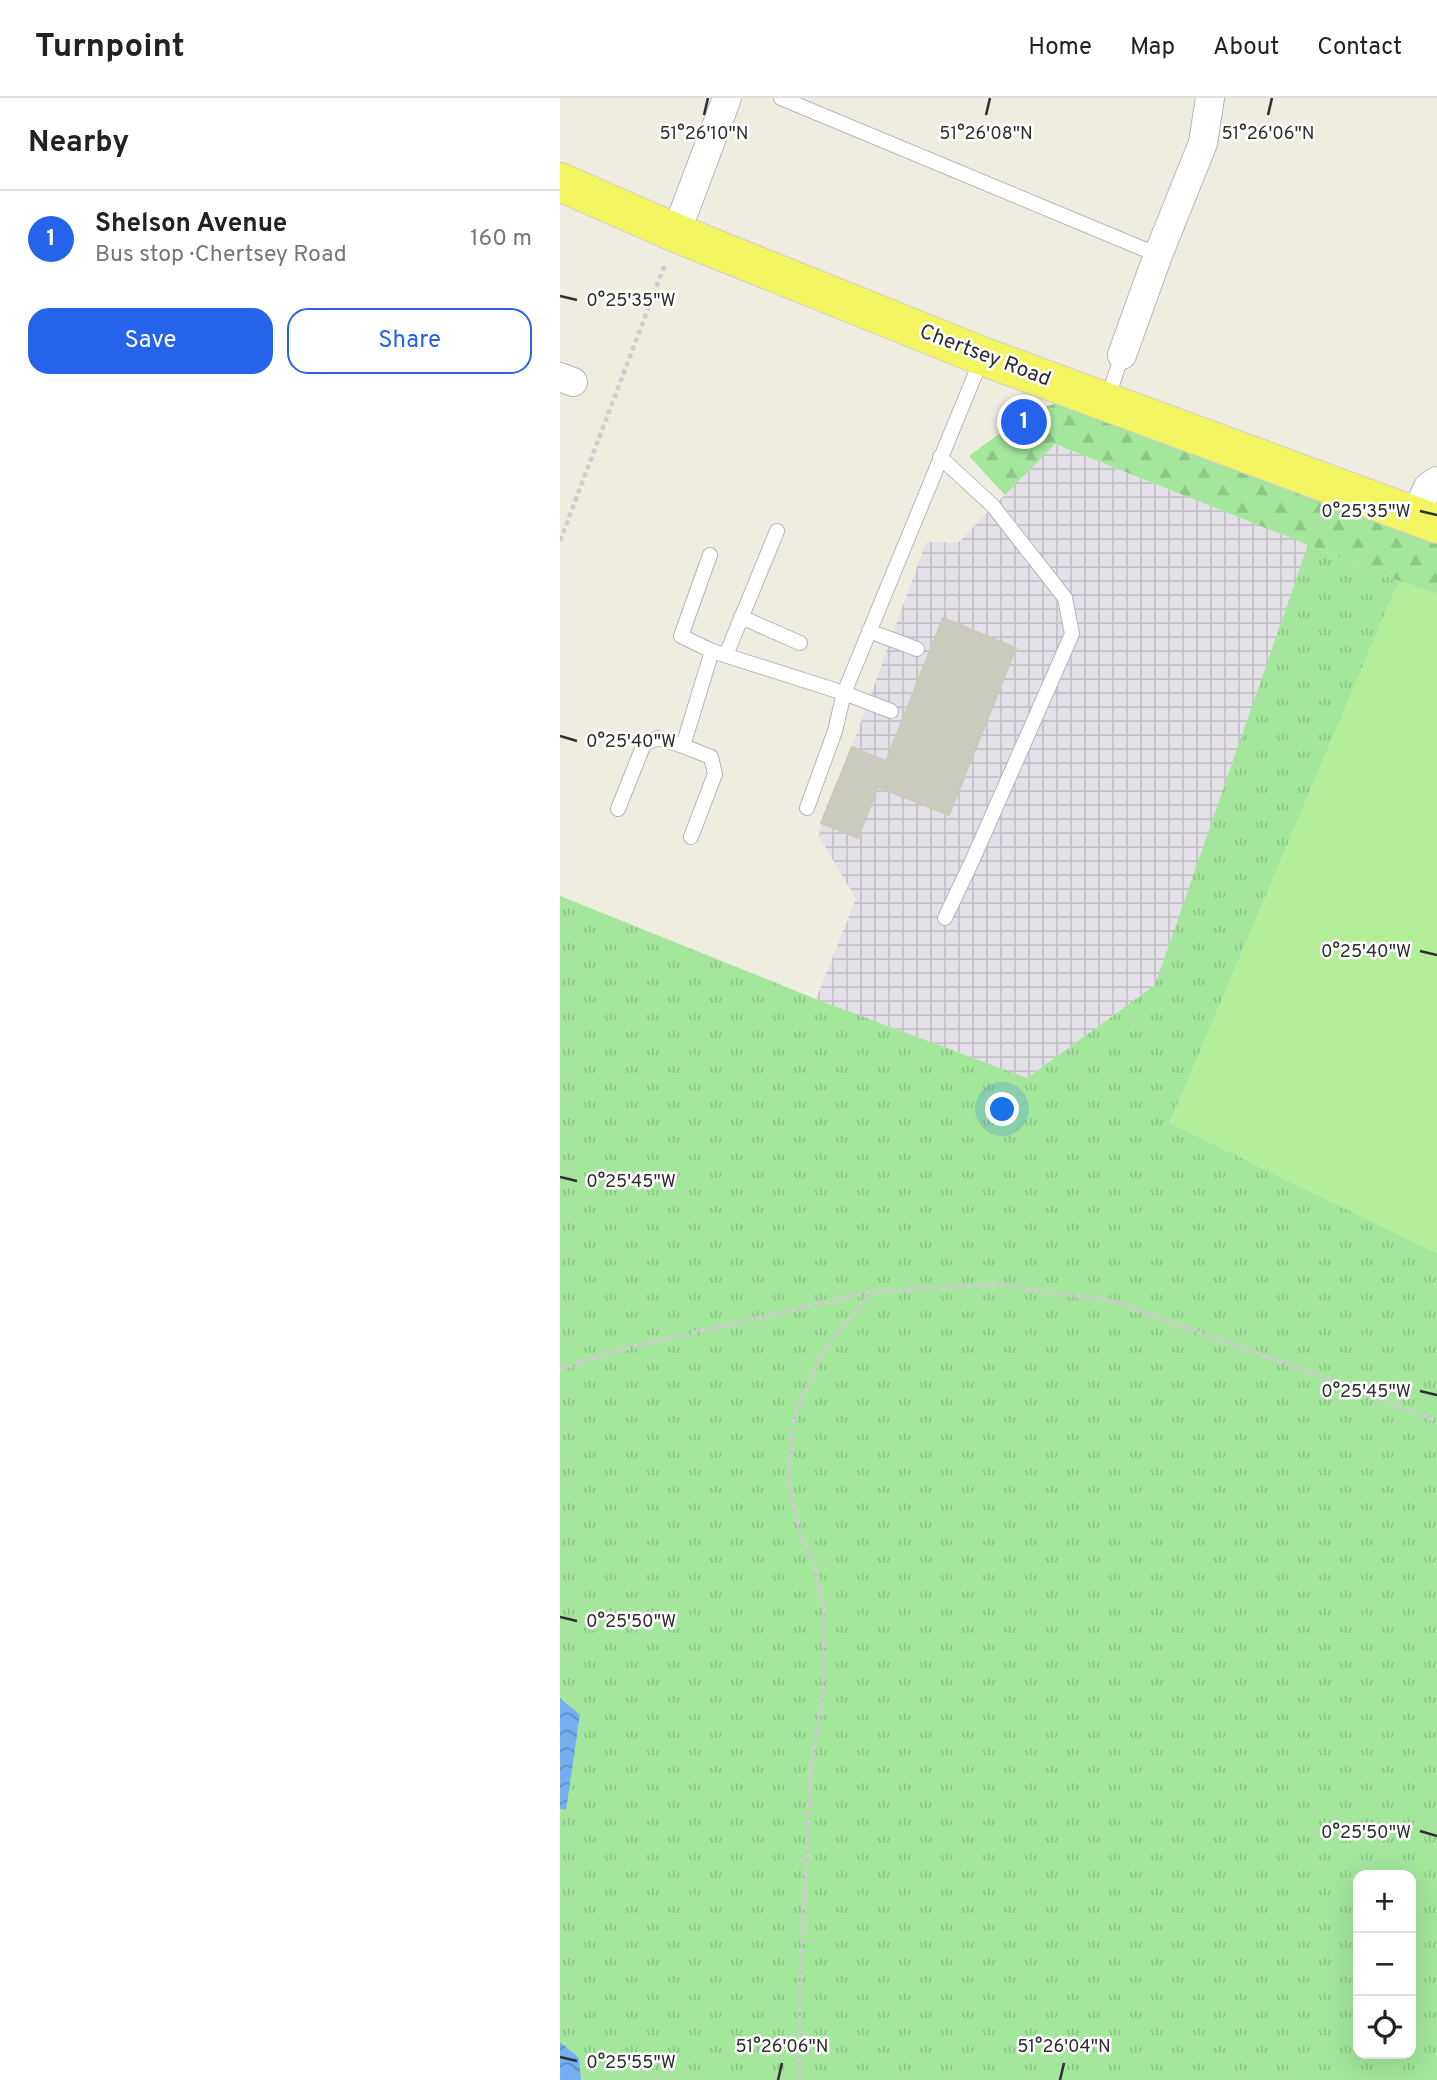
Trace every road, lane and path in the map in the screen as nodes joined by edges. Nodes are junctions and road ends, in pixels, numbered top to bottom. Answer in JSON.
{"nodes":[{"id":1,"x":726,"y":98,"type":"edge"},
{"id":2,"x":781,"y":98,"type":"edge"},
{"id":3,"x":1210,"y":98,"type":"edge"},
{"id":4,"x":560,"y":184,"type":"edge"},
{"id":5,"x":677,"y":233,"type":"junction"},
{"id":6,"x":1158,"y":255,"type":"junction"},
{"id":7,"x":1122,"y":355,"type":"joint"},
{"id":8,"x":982,"y":356,"type":"junction"},
{"id":9,"x":1106,"y":401,"type":"junction"},
{"id":10,"x":940,"y":457,"type":"junction"},
{"id":11,"x":1437,"y":481,"type":"edge"},
{"id":12,"x":1426,"y":520,"type":"edge"},
{"id":13,"x":778,"y":531,"type":"dead end"},
{"id":14,"x":560,"y":541,"type":"edge"},
{"id":15,"x":710,"y":555,"type":"dead end"},
{"id":16,"x":741,"y":617,"type":"junction"},
{"id":17,"x":869,"y":631,"type":"junction"},
{"id":18,"x":800,"y":643,"type":"dead end"},
{"id":19,"x":916,"y":649,"type":"dead end"},
{"id":20,"x":719,"y":653,"type":"junction"},
{"id":21,"x":844,"y":693,"type":"junction"},
{"id":22,"x":891,"y":711,"type":"dead end"},
{"id":23,"x":683,"y":746,"type":"junction"},
{"id":24,"x":807,"y":808,"type":"dead end"},
{"id":25,"x":618,"y":809,"type":"dead end"},
{"id":26,"x":691,"y":837,"type":"dead end"},
{"id":27,"x":945,"y":918,"type":"dead end"},
{"id":28,"x":871,"y":1292,"type":"junction"},
{"id":29,"x":560,"y":1369,"type":"edge"},
{"id":30,"x":1437,"y":1421,"type":"edge"},
{"id":31,"x":799,"y":2080,"type":"edge"}],
"edges":[{"from":1,"to":5,"type":"street"},
{"from":2,"to":6,"type":"lane"},
{"from":3,"to":6,"type":"street"},
{"from":4,"to":5,"type":"main road","name":"Chertsey Road"},
{"from":5,"to":8,"type":"main road","name":"Chertsey Road"},
{"from":5,"to":14,"type":"path"},
{"from":6,"to":7,"type":"street"},
{"from":7,"to":9,"type":"lane"},
{"from":8,"to":9,"type":"main road","name":"Chertsey Road"},
{"from":8,"to":10,"type":"lane"},
{"from":9,"to":12,"type":"main road","name":"Chertsey Road"},
{"from":10,"to":17,"type":"lane"},
{"from":10,"to":27,"type":"lane"},
{"from":11,"to":12,"type":"street","name":"Chertsey Road"},
{"from":13,"to":16,"type":"lane"},
{"from":15,"to":20,"type":"lane"},
{"from":16,"to":18,"type":"lane"},
{"from":16,"to":20,"type":"lane"},
{"from":17,"to":19,"type":"lane"},
{"from":17,"to":21,"type":"lane"},
{"from":20,"to":21,"type":"lane"},
{"from":20,"to":23,"type":"lane"},
{"from":21,"to":22,"type":"lane"},
{"from":21,"to":24,"type":"lane"},
{"from":23,"to":25,"type":"lane"},
{"from":23,"to":26,"type":"lane"},
{"from":28,"to":29,"type":"path"},
{"from":28,"to":30,"type":"path"},
{"from":28,"to":31,"type":"path"}]}
